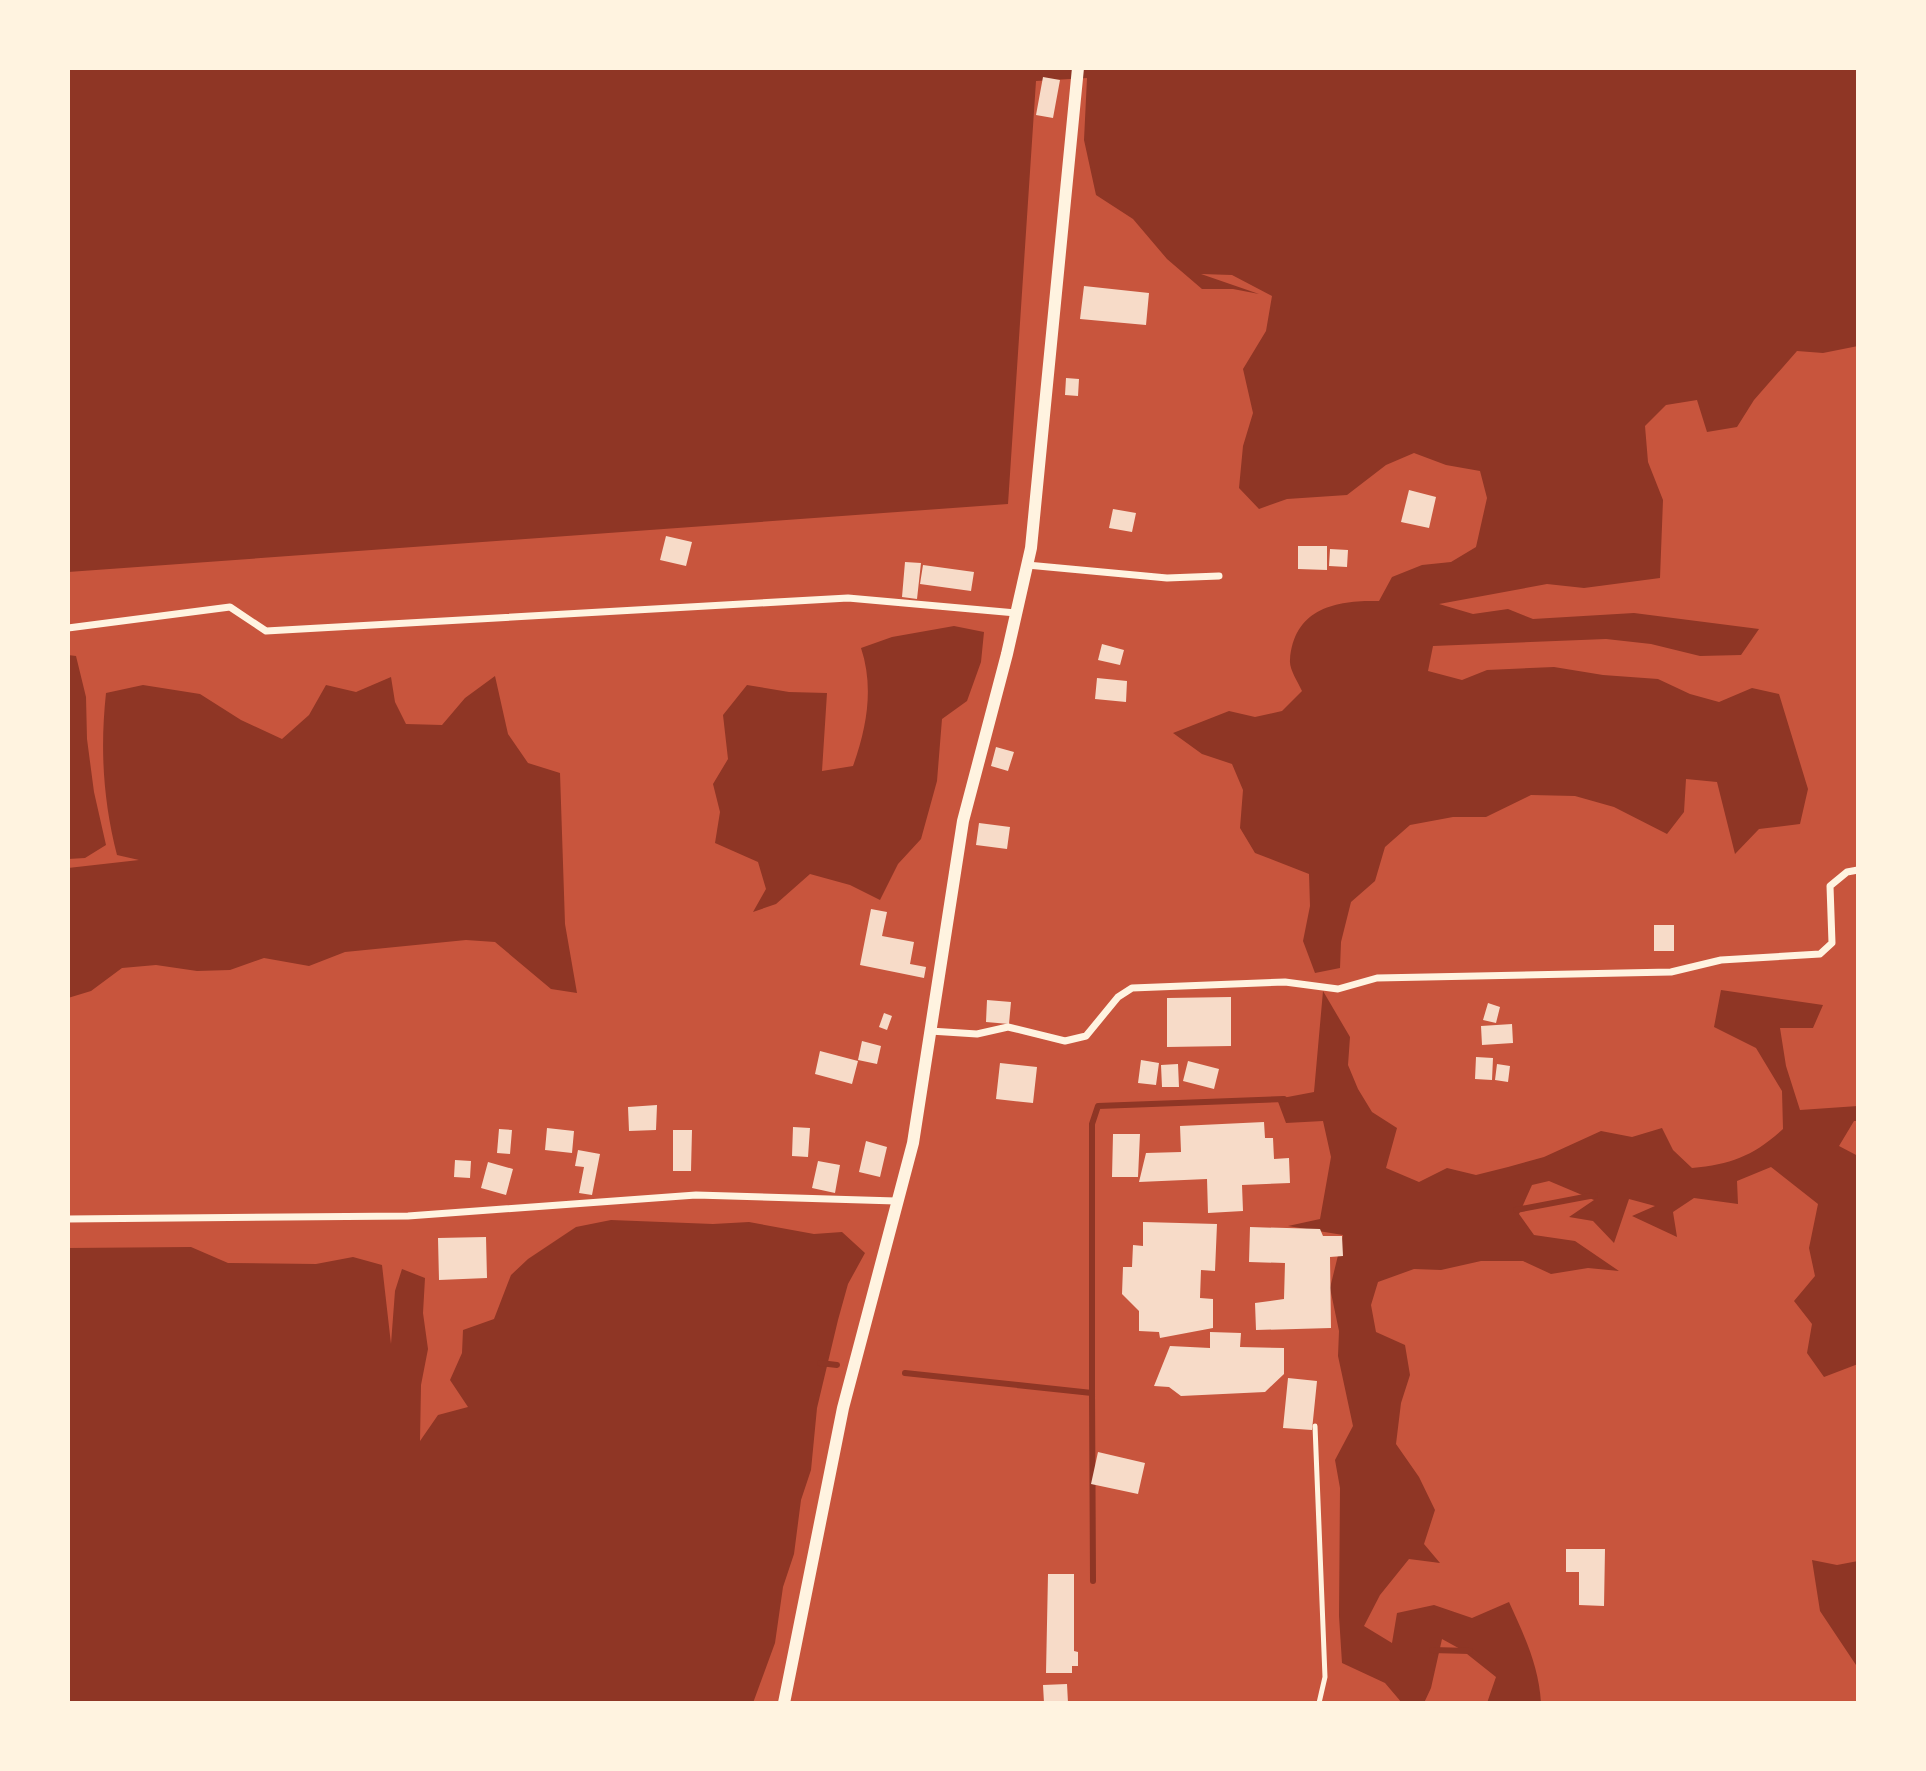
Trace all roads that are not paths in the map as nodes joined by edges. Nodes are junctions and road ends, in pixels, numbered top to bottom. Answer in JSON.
{"nodes":[{"id":1,"x":1078,"y":68,"type":"edge"},
{"id":2,"x":1027,"y":565,"type":"junction"},
{"id":3,"x":1219,"y":576,"type":"dead end"},
{"id":4,"x":1016,"y":613,"type":"junction"},
{"id":5,"x":68,"y":628,"type":"edge"},
{"id":6,"x":1858,"y":870,"type":"edge"},
{"id":7,"x":930,"y":1031,"type":"junction"},
{"id":8,"x":896,"y":1201,"type":"junction"},
{"id":9,"x":68,"y":1219,"type":"edge"},
{"id":10,"x":1315,"y":1426,"type":"dead end"},
{"id":11,"x":785,"y":1703,"type":"edge"},
{"id":12,"x":1319,"y":1703,"type":"edge"}],
"edges":[{"from":1,"to":2,"type":"street"},
{"from":2,"to":3,"type":"street"},
{"from":2,"to":4,"type":"street"},
{"from":4,"to":5,"type":"street"},
{"from":4,"to":7,"type":"street"},
{"from":6,"to":7,"type":"street"},
{"from":7,"to":8,"type":"street"},
{"from":8,"to":9,"type":"street"},
{"from":8,"to":11,"type":"street"},
{"from":10,"to":12,"type":"lane"}]}
